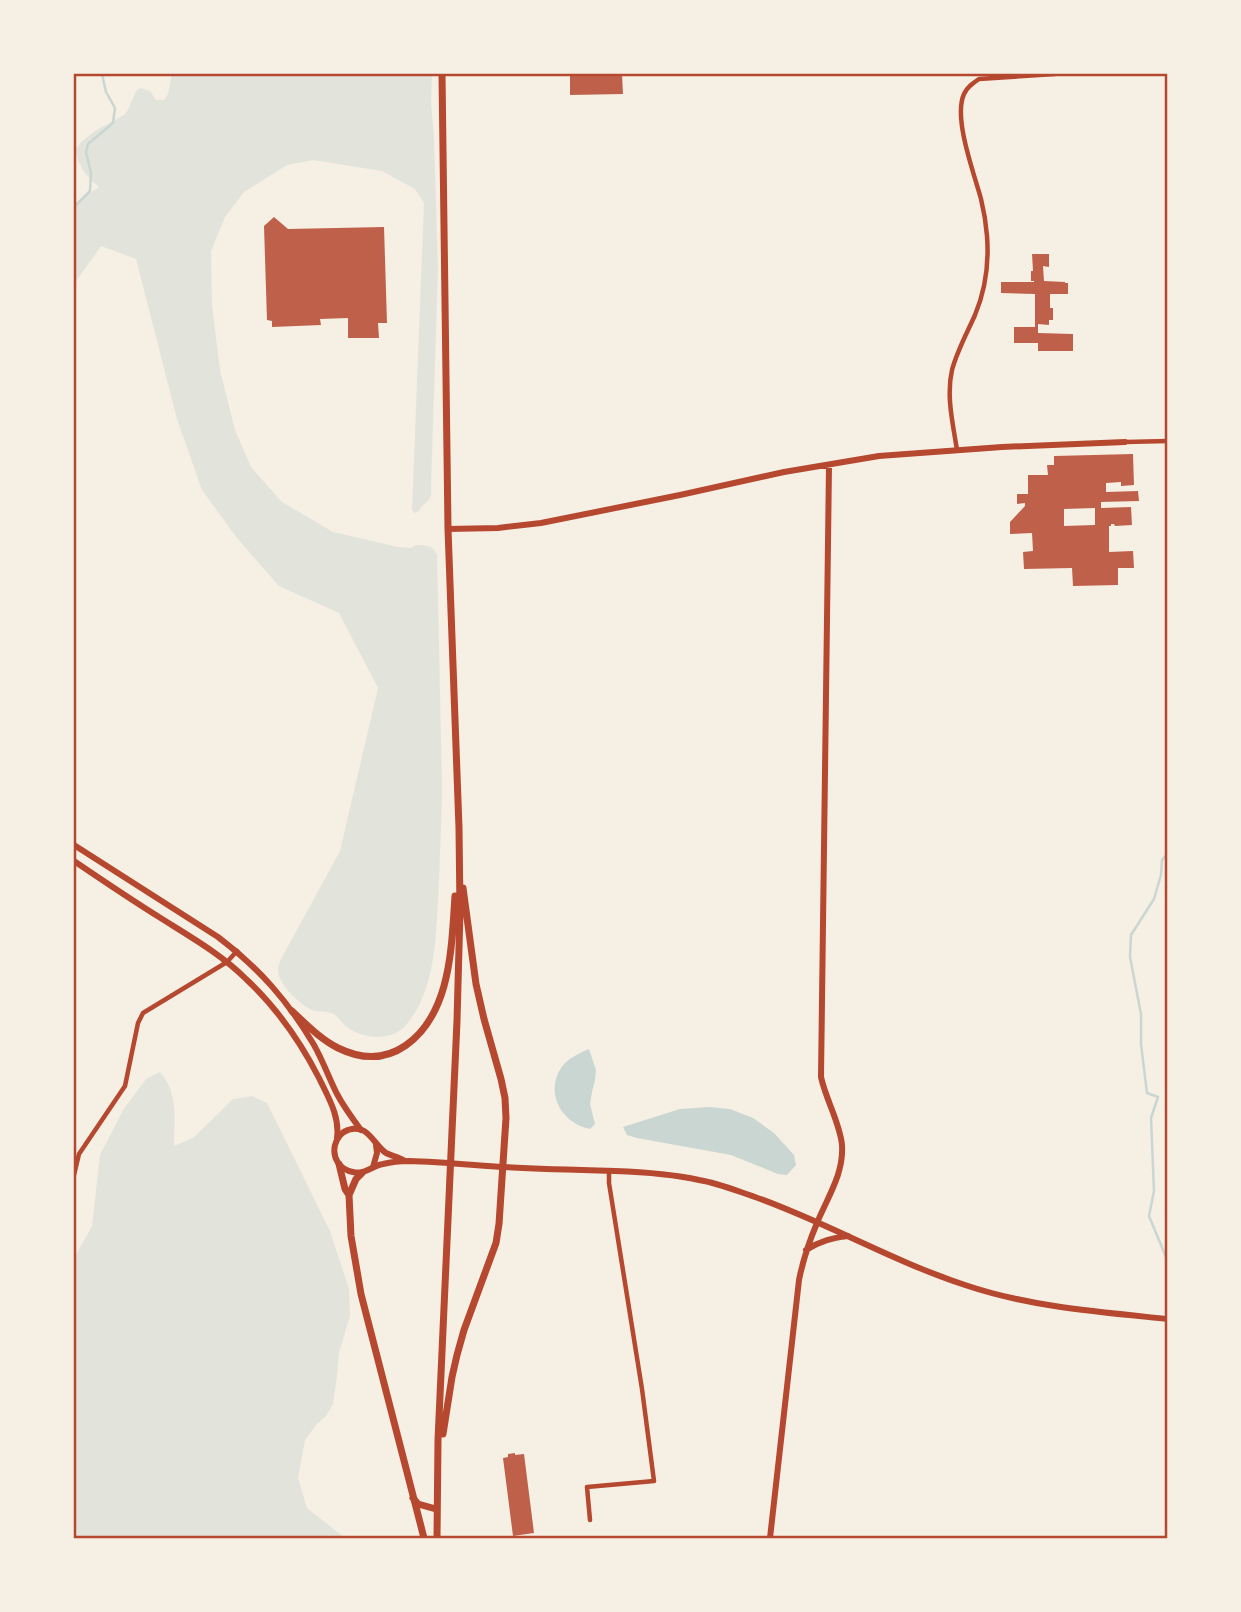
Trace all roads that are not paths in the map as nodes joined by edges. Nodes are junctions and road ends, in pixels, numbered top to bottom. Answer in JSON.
{"nodes":[{"id":1,"x":1055,"y":74,"type":"edge"},
{"id":2,"x":442,"y":75,"type":"edge"},
{"id":3,"x":1167,"y":441,"type":"edge"},
{"id":4,"x":1125,"y":442,"type":"joint"},
{"id":5,"x":957,"y":450,"type":"junction"},
{"id":6,"x":829,"y":466,"type":"junction"},
{"id":7,"x":448,"y":529,"type":"junction"},
{"id":8,"x":74,"y":845,"type":"edge"},
{"id":9,"x":459,"y":856,"type":"junction"},
{"id":10,"x":74,"y":861,"type":"edge"},
{"id":11,"x":237,"y":951,"type":"junction"},
{"id":12,"x":227,"y":962,"type":"junction"},
{"id":13,"x":292,"y":1011,"type":"junction"},
{"id":14,"x":361,"y":1130,"type":"junction"},
{"id":15,"x":337,"y":1138,"type":"junction"},
{"id":16,"x":376,"y":1144,"type":"junction"},
{"id":17,"x":405,"y":1161,"type":"junction"},
{"id":18,"x":339,"y":1164,"type":"junction"},
{"id":19,"x":373,"y":1167,"type":"junction"},
{"id":20,"x":503,"y":1167,"type":"junction"},
{"id":21,"x":609,"y":1171,"type":"junction"},
{"id":22,"x":362,"y":1173,"type":"junction"},
{"id":23,"x":74,"y":1175,"type":"edge"},
{"id":24,"x":349,"y":1195,"type":"junction"},
{"id":25,"x":817,"y":1222,"type":"junction"},
{"id":26,"x":848,"y":1237,"type":"junction"},
{"id":27,"x":806,"y":1250,"type":"junction"},
{"id":28,"x":1167,"y":1319,"type":"edge"},
{"id":29,"x":437,"y":1474,"type":"junction"},
{"id":30,"x":413,"y":1498,"type":"junction"},
{"id":31,"x":436,"y":1509,"type":"junction"},
{"id":32,"x":590,"y":1520,"type":"dead end"},
{"id":33,"x":424,"y":1538,"type":"edge"},
{"id":34,"x":437,"y":1538,"type":"edge"},
{"id":35,"x":770,"y":1538,"type":"edge"}],
"edges":[{"from":1,"to":5,"type":"street"},
{"from":2,"to":7,"type":"main road"},
{"from":3,"to":4,"type":"street"},
{"from":4,"to":5,"type":"street"},
{"from":5,"to":6,"type":"street"},
{"from":6,"to":7,"type":"street"},
{"from":6,"to":25,"type":"street"},
{"from":7,"to":9,"type":"main road"},
{"from":8,"to":11,"type":"street"},
{"from":9,"to":13,"type":"main road"},
{"from":9,"to":20,"type":"main road"},
{"from":9,"to":29,"type":"main road"},
{"from":10,"to":12,"type":"street"},
{"from":11,"to":12,"type":"street"},
{"from":11,"to":13,"type":"street"},
{"from":12,"to":15,"type":"street"},
{"from":12,"to":23,"type":"street"},
{"from":13,"to":14,"type":"street"},
{"from":14,"to":15,"type":"street"},
{"from":14,"to":16,"type":"street"},
{"from":15,"to":18,"type":"street"},
{"from":16,"to":17,"type":"street"},
{"from":16,"to":19,"type":"street"},
{"from":17,"to":19,"type":"street"},
{"from":17,"to":20,"type":"street"},
{"from":18,"to":22,"type":"street"},
{"from":18,"to":24,"type":"main road"},
{"from":19,"to":22,"type":"street"},
{"from":20,"to":21,"type":"street"},
{"from":20,"to":29,"type":"main road"},
{"from":21,"to":25,"type":"street"},
{"from":21,"to":32,"type":"street"},
{"from":22,"to":24,"type":"main road"},
{"from":24,"to":30,"type":"main road"},
{"from":25,"to":26,"type":"street"},
{"from":25,"to":27,"type":"street"},
{"from":26,"to":27,"type":"street"},
{"from":26,"to":28,"type":"street"},
{"from":27,"to":35,"type":"street"},
{"from":29,"to":31,"type":"main road"},
{"from":30,"to":31,"type":"main road"},
{"from":30,"to":33,"type":"main road"},
{"from":31,"to":34,"type":"main road"}]}
